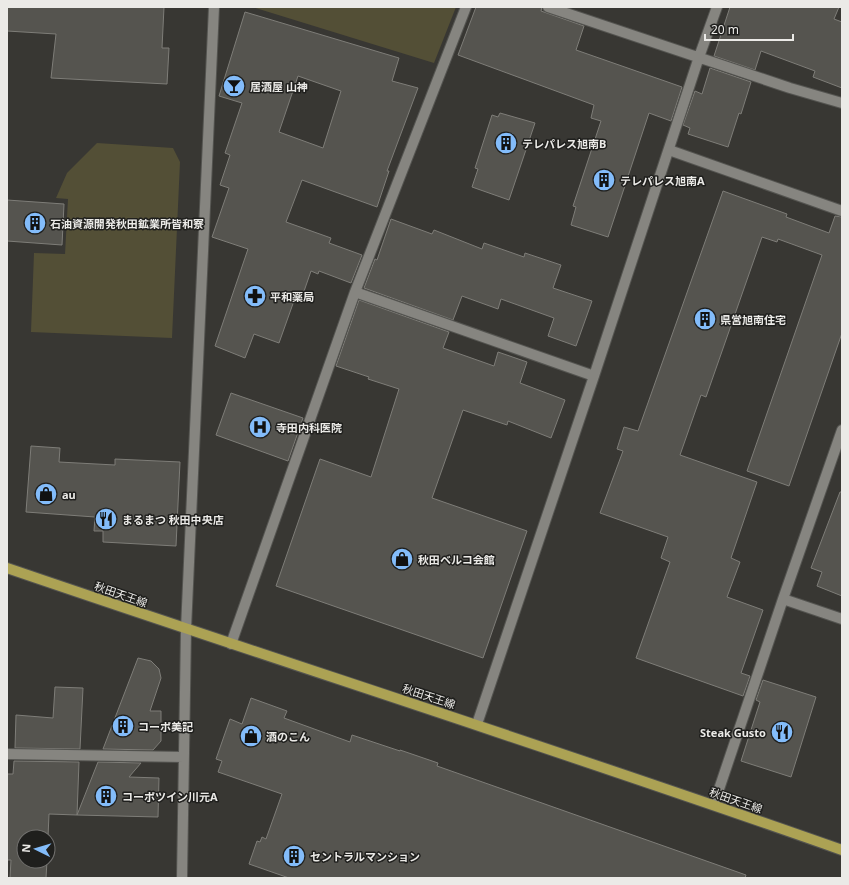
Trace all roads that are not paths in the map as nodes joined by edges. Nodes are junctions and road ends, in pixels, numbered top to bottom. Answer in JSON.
{"nodes":[{"id":1,"x":214,"y":7,"type":"edge"},
{"id":2,"x":466,"y":7,"type":"edge"},
{"id":3,"x":548,"y":7,"type":"edge"},
{"id":4,"x":717,"y":7,"type":"edge"},
{"id":5,"x":699,"y":57,"type":"junction"},
{"id":6,"x":842,"y":103,"type":"edge"},
{"id":7,"x":669,"y":150,"type":"junction"},
{"id":8,"x":842,"y":211,"type":"edge"},
{"id":9,"x":355,"y":292,"type":"junction"},
{"id":10,"x":594,"y":376,"type":"junction"},
{"id":11,"x":842,"y":432,"type":"edge"},
{"id":12,"x":7,"y":568,"type":"edge"},
{"id":13,"x":783,"y":599,"type":"junction"},
{"id":14,"x":842,"y":619,"type":"edge"},
{"id":15,"x":186,"y":629,"type":"junction"},
{"id":16,"x":231,"y":644,"type":"junction"},
{"id":17,"x":477,"y":724,"type":"junction"},
{"id":18,"x":7,"y":754,"type":"edge"},
{"id":19,"x":184,"y":757,"type":"junction"},
{"id":20,"x":714,"y":804,"type":"junction"},
{"id":21,"x":842,"y":850,"type":"edge"},
{"id":22,"x":182,"y":878,"type":"edge"}],
"edges":[{"from":1,"to":15,"type":"street"},
{"from":2,"to":9,"type":"street"},
{"from":3,"to":5,"type":"street"},
{"from":4,"to":5,"type":"street"},
{"from":5,"to":6,"type":"street"},
{"from":5,"to":7,"type":"street"},
{"from":7,"to":8,"type":"street"},
{"from":7,"to":10,"type":"street"},
{"from":9,"to":10,"type":"street"},
{"from":9,"to":16,"type":"street"},
{"from":10,"to":17,"type":"street"},
{"from":11,"to":13,"type":"street"},
{"from":12,"to":15,"type":"main road","name":"秋田天王線"},
{"from":13,"to":14,"type":"street"},
{"from":13,"to":20,"type":"street"},
{"from":15,"to":16,"type":"main road","name":"秋田天王線"},
{"from":15,"to":19,"type":"street"},
{"from":16,"to":17,"type":"main road","name":"秋田天王線"},
{"from":17,"to":20,"type":"main road","name":"秋田天王線"},
{"from":18,"to":19,"type":"street"},
{"from":19,"to":22,"type":"street"},
{"from":20,"to":21,"type":"main road","name":"秋田天王線"}]}
